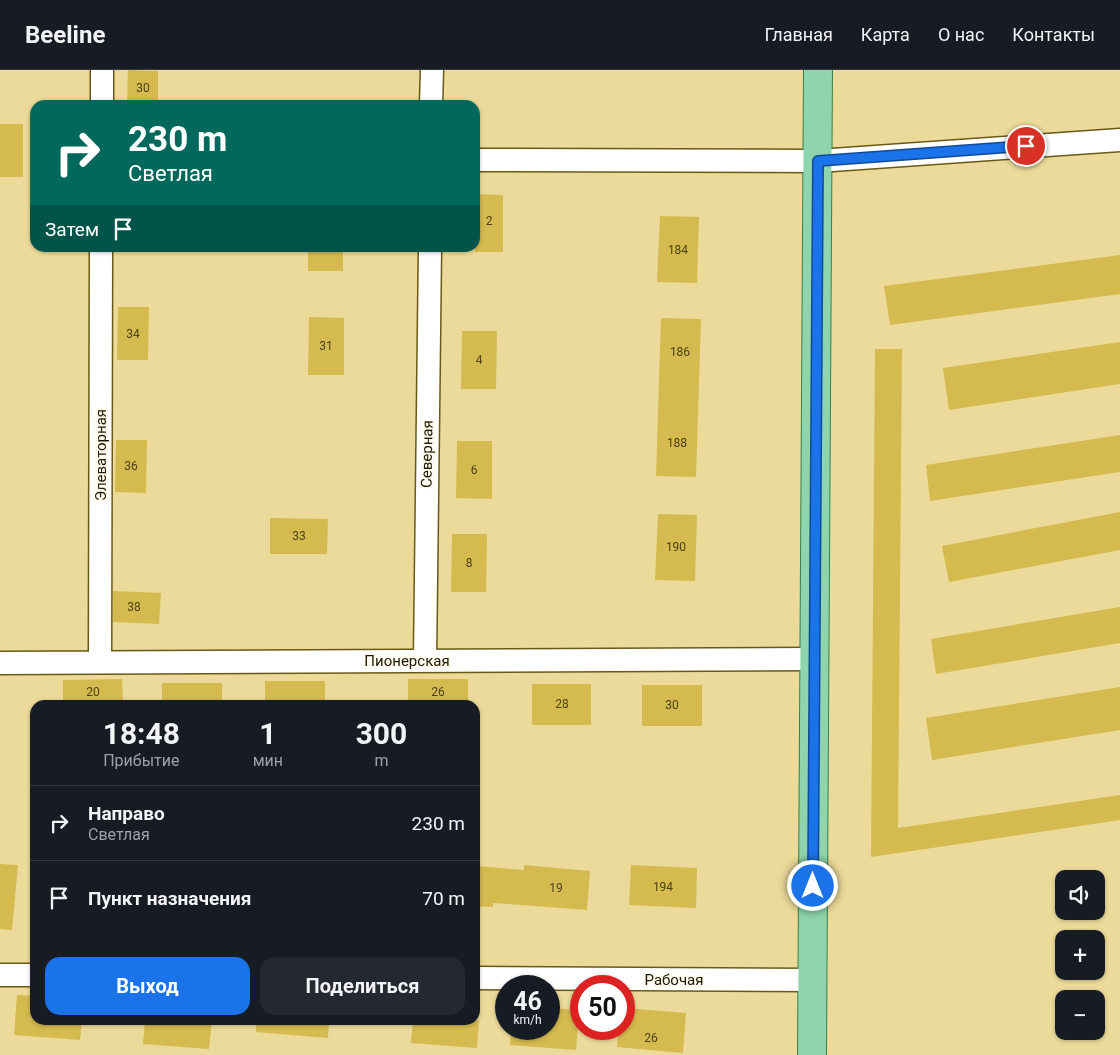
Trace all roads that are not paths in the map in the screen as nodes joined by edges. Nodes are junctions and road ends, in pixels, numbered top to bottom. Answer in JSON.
{"nodes":[{"id":1,"x":102,"y":70,"type":"edge"},
{"id":2,"x":432,"y":70,"type":"edge"},
{"id":3,"x":818,"y":70,"type":"edge"},
{"id":4,"x":102,"y":100,"type":"edge"},
{"id":5,"x":431,"y":100,"type":"edge"},
{"id":6,"x":1120,"y":140,"type":"edge"},
{"id":7,"x":480,"y":160,"type":"edge"},
{"id":8,"x":818,"y":161,"type":"junction"},
{"id":9,"x":101,"y":252,"type":"edge"},
{"id":10,"x":430,"y":252,"type":"edge"},
{"id":11,"x":814,"y":659,"type":"junction"},
{"id":12,"x":425,"y":661,"type":"junction"},
{"id":13,"x":100,"y":662,"type":"junction"},
{"id":14,"x":0,"y":663,"type":"edge"},
{"id":15,"x":0,"y":975,"type":"edge"},
{"id":16,"x":30,"y":975,"type":"edge"},
{"id":17,"x":480,"y":978,"type":"edge"},
{"id":18,"x":813,"y":980,"type":"junction"},
{"id":19,"x":812,"y":1055,"type":"edge"}],
"edges":[{"from":1,"to":4,"type":"street"},
{"from":2,"to":5,"type":"street"},
{"from":3,"to":8,"type":"main road"},
{"from":6,"to":8,"type":"street"},
{"from":7,"to":8,"type":"street"},
{"from":8,"to":11,"type":"main road"},
{"from":9,"to":13,"type":"street","name":"Элеваторная"},
{"from":10,"to":12,"type":"street","name":"Северная"},
{"from":11,"to":12,"type":"street","name":"Пионерская"},
{"from":11,"to":18,"type":"main road"},
{"from":12,"to":13,"type":"street","name":"Пионерская"},
{"from":13,"to":14,"type":"street","name":"Пионерская"},
{"from":15,"to":16,"type":"street"},
{"from":17,"to":18,"type":"street","name":"Рабочая"},
{"from":18,"to":19,"type":"main road"}]}
